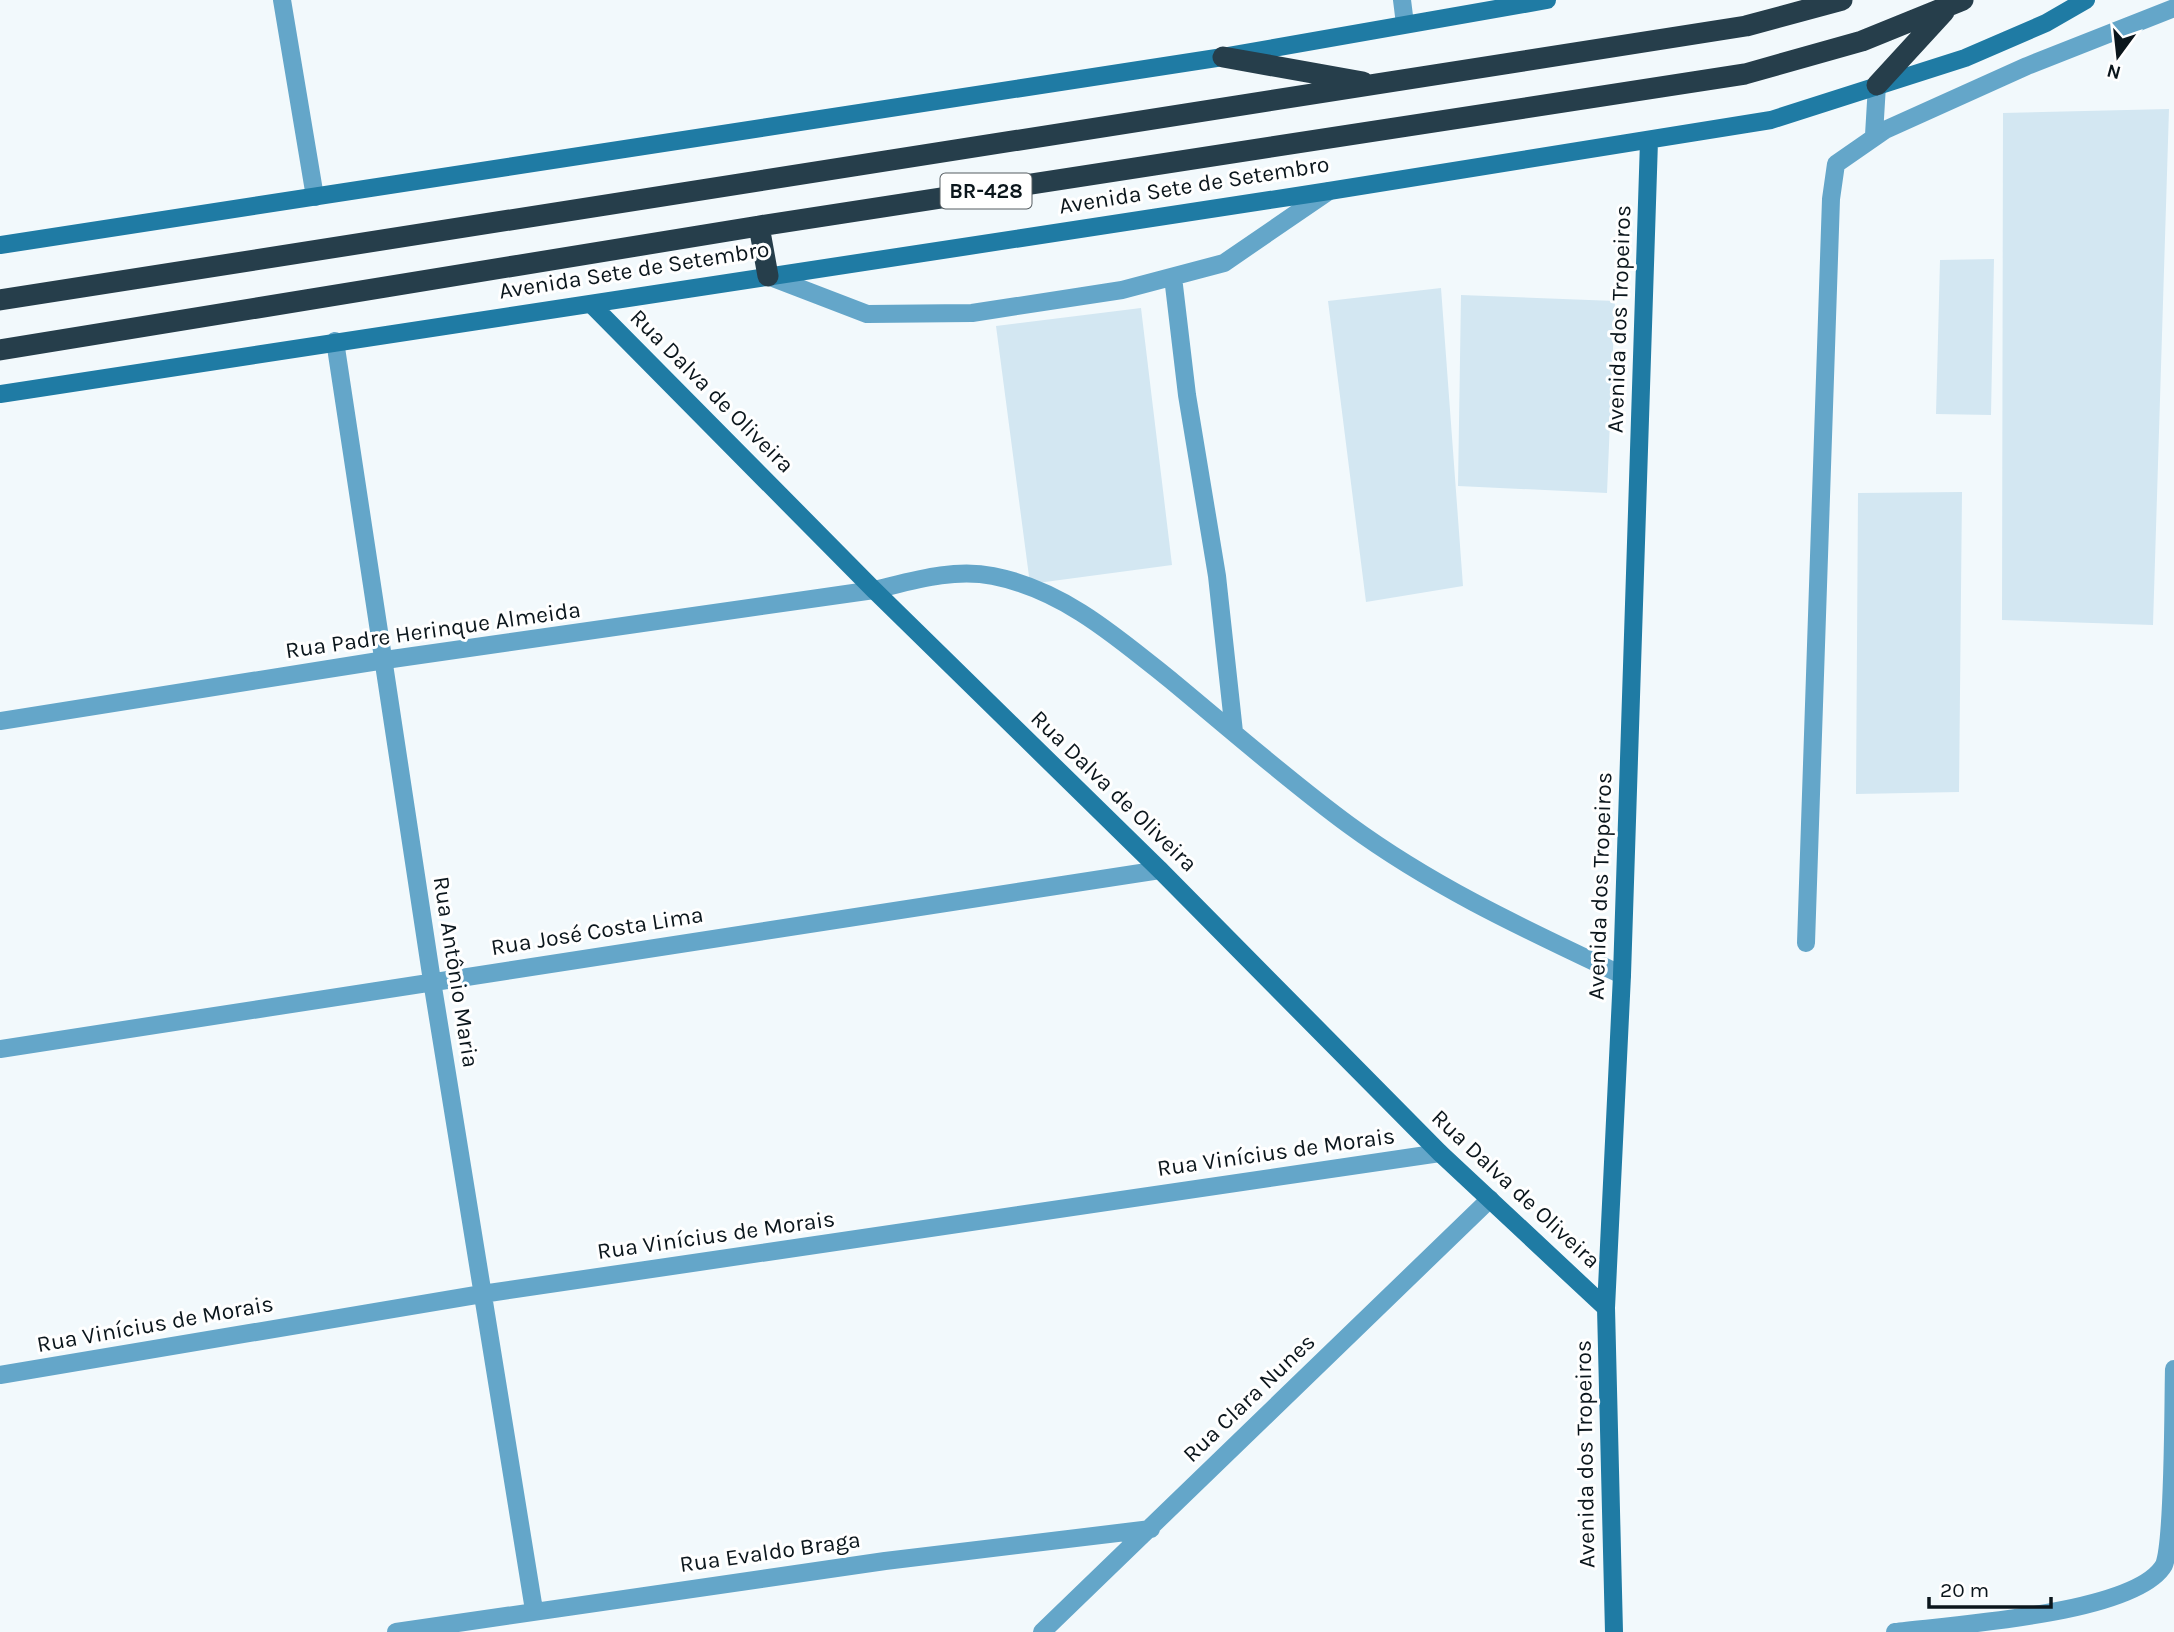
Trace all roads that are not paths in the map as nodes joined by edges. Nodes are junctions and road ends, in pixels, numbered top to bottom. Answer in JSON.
{"nodes":[{"id":1,"x":282,"y":0,"type":"edge"},
{"id":2,"x":1402,"y":0,"type":"edge"},
{"id":3,"x":1547,"y":0,"type":"edge"},
{"id":4,"x":1842,"y":0,"type":"edge"},
{"id":5,"x":2086,"y":0,"type":"edge"},
{"id":6,"x":1956,"y":3,"type":"edge"},
{"id":7,"x":2174,"y":12,"type":"edge"},
{"id":8,"x":1405,"y":24,"type":"junction"},
{"id":9,"x":1223,"y":57,"type":"junction"},
{"id":10,"x":1383,"y":85,"type":"junction"},
{"id":11,"x":1877,"y":85,"type":"junction"},
{"id":12,"x":1874,"y":135,"type":"junction"},
{"id":13,"x":1649,"y":141,"type":"junction"},
{"id":14,"x":1329,"y":191,"type":"junction"},
{"id":15,"x":315,"y":197,"type":"junction"},
{"id":16,"x":759,"y":226,"type":"junction"},
{"id":17,"x":0,"y":245,"type":"edge"},
{"id":18,"x":768,"y":276,"type":"junction"},
{"id":19,"x":1173,"y":277,"type":"junction"},
{"id":20,"x":0,"y":300,"type":"edge"},
{"id":21,"x":591,"y":304,"type":"junction"},
{"id":22,"x":335,"y":341,"type":"junction"},
{"id":23,"x":0,"y":350,"type":"edge"},
{"id":24,"x":0,"y":394,"type":"edge"},
{"id":25,"x":874,"y":590,"type":"junction"},
{"id":26,"x":385,"y":660,"type":"junction"},
{"id":27,"x":0,"y":721,"type":"edge"},
{"id":28,"x":1234,"y":732,"type":"junction"},
{"id":29,"x":1160,"y":870,"type":"junction"},
{"id":30,"x":1806,"y":943,"type":"dead end"},
{"id":31,"x":1622,"y":975,"type":"junction"},
{"id":32,"x":432,"y":981,"type":"junction"},
{"id":33,"x":0,"y":1049,"type":"edge"},
{"id":34,"x":1440,"y":1153,"type":"junction"},
{"id":35,"x":1490,"y":1199,"type":"junction"},
{"id":36,"x":482,"y":1294,"type":"junction"},
{"id":37,"x":1606,"y":1308,"type":"junction"},
{"id":38,"x":2174,"y":1369,"type":"edge"},
{"id":39,"x":0,"y":1375,"type":"edge"},
{"id":40,"x":1151,"y":1529,"type":"junction"},
{"id":41,"x":534,"y":1610,"type":"junction"},
{"id":42,"x":1047,"y":1630,"type":"edge"},
{"id":43,"x":396,"y":1632,"type":"edge"},
{"id":44,"x":1614,"y":1632,"type":"edge"},
{"id":45,"x":1895,"y":1632,"type":"edge"}],
"edges":[{"from":1,"to":15,"type":"street"},
{"from":2,"to":8,"type":"street"},
{"from":3,"to":8,"type":"main road"},
{"from":4,"to":10,"type":"highway","number":"BR-428"},
{"from":5,"to":11,"type":"main road","name":"Avenida Sete de Setembro"},
{"from":6,"to":11,"type":"highway"},
{"from":6,"to":16,"type":"highway","name":"Avenida Sete de Setembro","number":"BR-428"},
{"from":7,"to":12,"type":"street"},
{"from":8,"to":9,"type":"main road"},
{"from":9,"to":10,"type":"highway"},
{"from":9,"to":15,"type":"main road"},
{"from":10,"to":20,"type":"highway","number":"BR-428"},
{"from":11,"to":12,"type":"street"},
{"from":11,"to":13,"type":"main road","name":"Avenida Sete de Setembro"},
{"from":12,"to":30,"type":"street"},
{"from":13,"to":14,"type":"main road","name":"Avenida Sete de Setembro"},
{"from":13,"to":31,"type":"main road","name":"Avenida dos Tropeiros"},
{"from":14,"to":18,"type":"main road","name":"Avenida Sete de Setembro"},
{"from":14,"to":19,"type":"street"},
{"from":15,"to":17,"type":"main road"},
{"from":16,"to":18,"type":"highway"},
{"from":16,"to":23,"type":"highway","name":"Avenida Sete de Setembro","number":"BR-428"},
{"from":18,"to":19,"type":"street"},
{"from":18,"to":21,"type":"main road","name":"Avenida Sete de Setembro"},
{"from":19,"to":28,"type":"street"},
{"from":21,"to":22,"type":"main road","name":"Avenida Sete de Setembro"},
{"from":21,"to":25,"type":"main road","name":"Rua Dalva de Oliveira"},
{"from":22,"to":24,"type":"main road","name":"Avenida Sete de Setembro"},
{"from":22,"to":26,"type":"street","name":"Rua Antônio Maria"},
{"from":25,"to":26,"type":"street","name":"Rua Padre Herinque Almeida"},
{"from":25,"to":28,"type":"street","name":"Rua Padre Herinque Almeida"},
{"from":25,"to":29,"type":"main road","name":"Rua Dalva de Oliveira"},
{"from":26,"to":27,"type":"street","name":"Rua Padre Herinque Almeida"},
{"from":26,"to":32,"type":"street","name":"Rua Antônio Maria"},
{"from":28,"to":31,"type":"street","name":"Rua Padre Herinque Almeida"},
{"from":29,"to":32,"type":"street","name":"Rua José Costa Lima"},
{"from":29,"to":34,"type":"main road","name":"Rua Dalva de Oliveira"},
{"from":31,"to":37,"type":"main road","name":"Avenida dos Tropeiros"},
{"from":32,"to":33,"type":"street","name":"Rua José Costa Lima"},
{"from":32,"to":36,"type":"street","name":"Rua Antônio Maria"},
{"from":34,"to":35,"type":"main road","name":"Rua Dalva de Oliveira"},
{"from":34,"to":36,"type":"street","name":"Rua Vinícius de Morais"},
{"from":35,"to":37,"type":"main road","name":"Rua Dalva de Oliveira"},
{"from":35,"to":40,"type":"street","name":"Rua Clara Nunes"},
{"from":36,"to":39,"type":"street","name":"Rua Vinícius de Morais"},
{"from":36,"to":41,"type":"street","name":"Rua Antônio Maria"},
{"from":37,"to":44,"type":"main road","name":"Avenida dos Tropeiros"},
{"from":38,"to":45,"type":"street"},
{"from":40,"to":41,"type":"street","name":"Rua Evaldo Braga"},
{"from":40,"to":42,"type":"street","name":"Rua Clara Nunes"},
{"from":41,"to":43,"type":"street","name":"Rua Evaldo Braga"}]}
